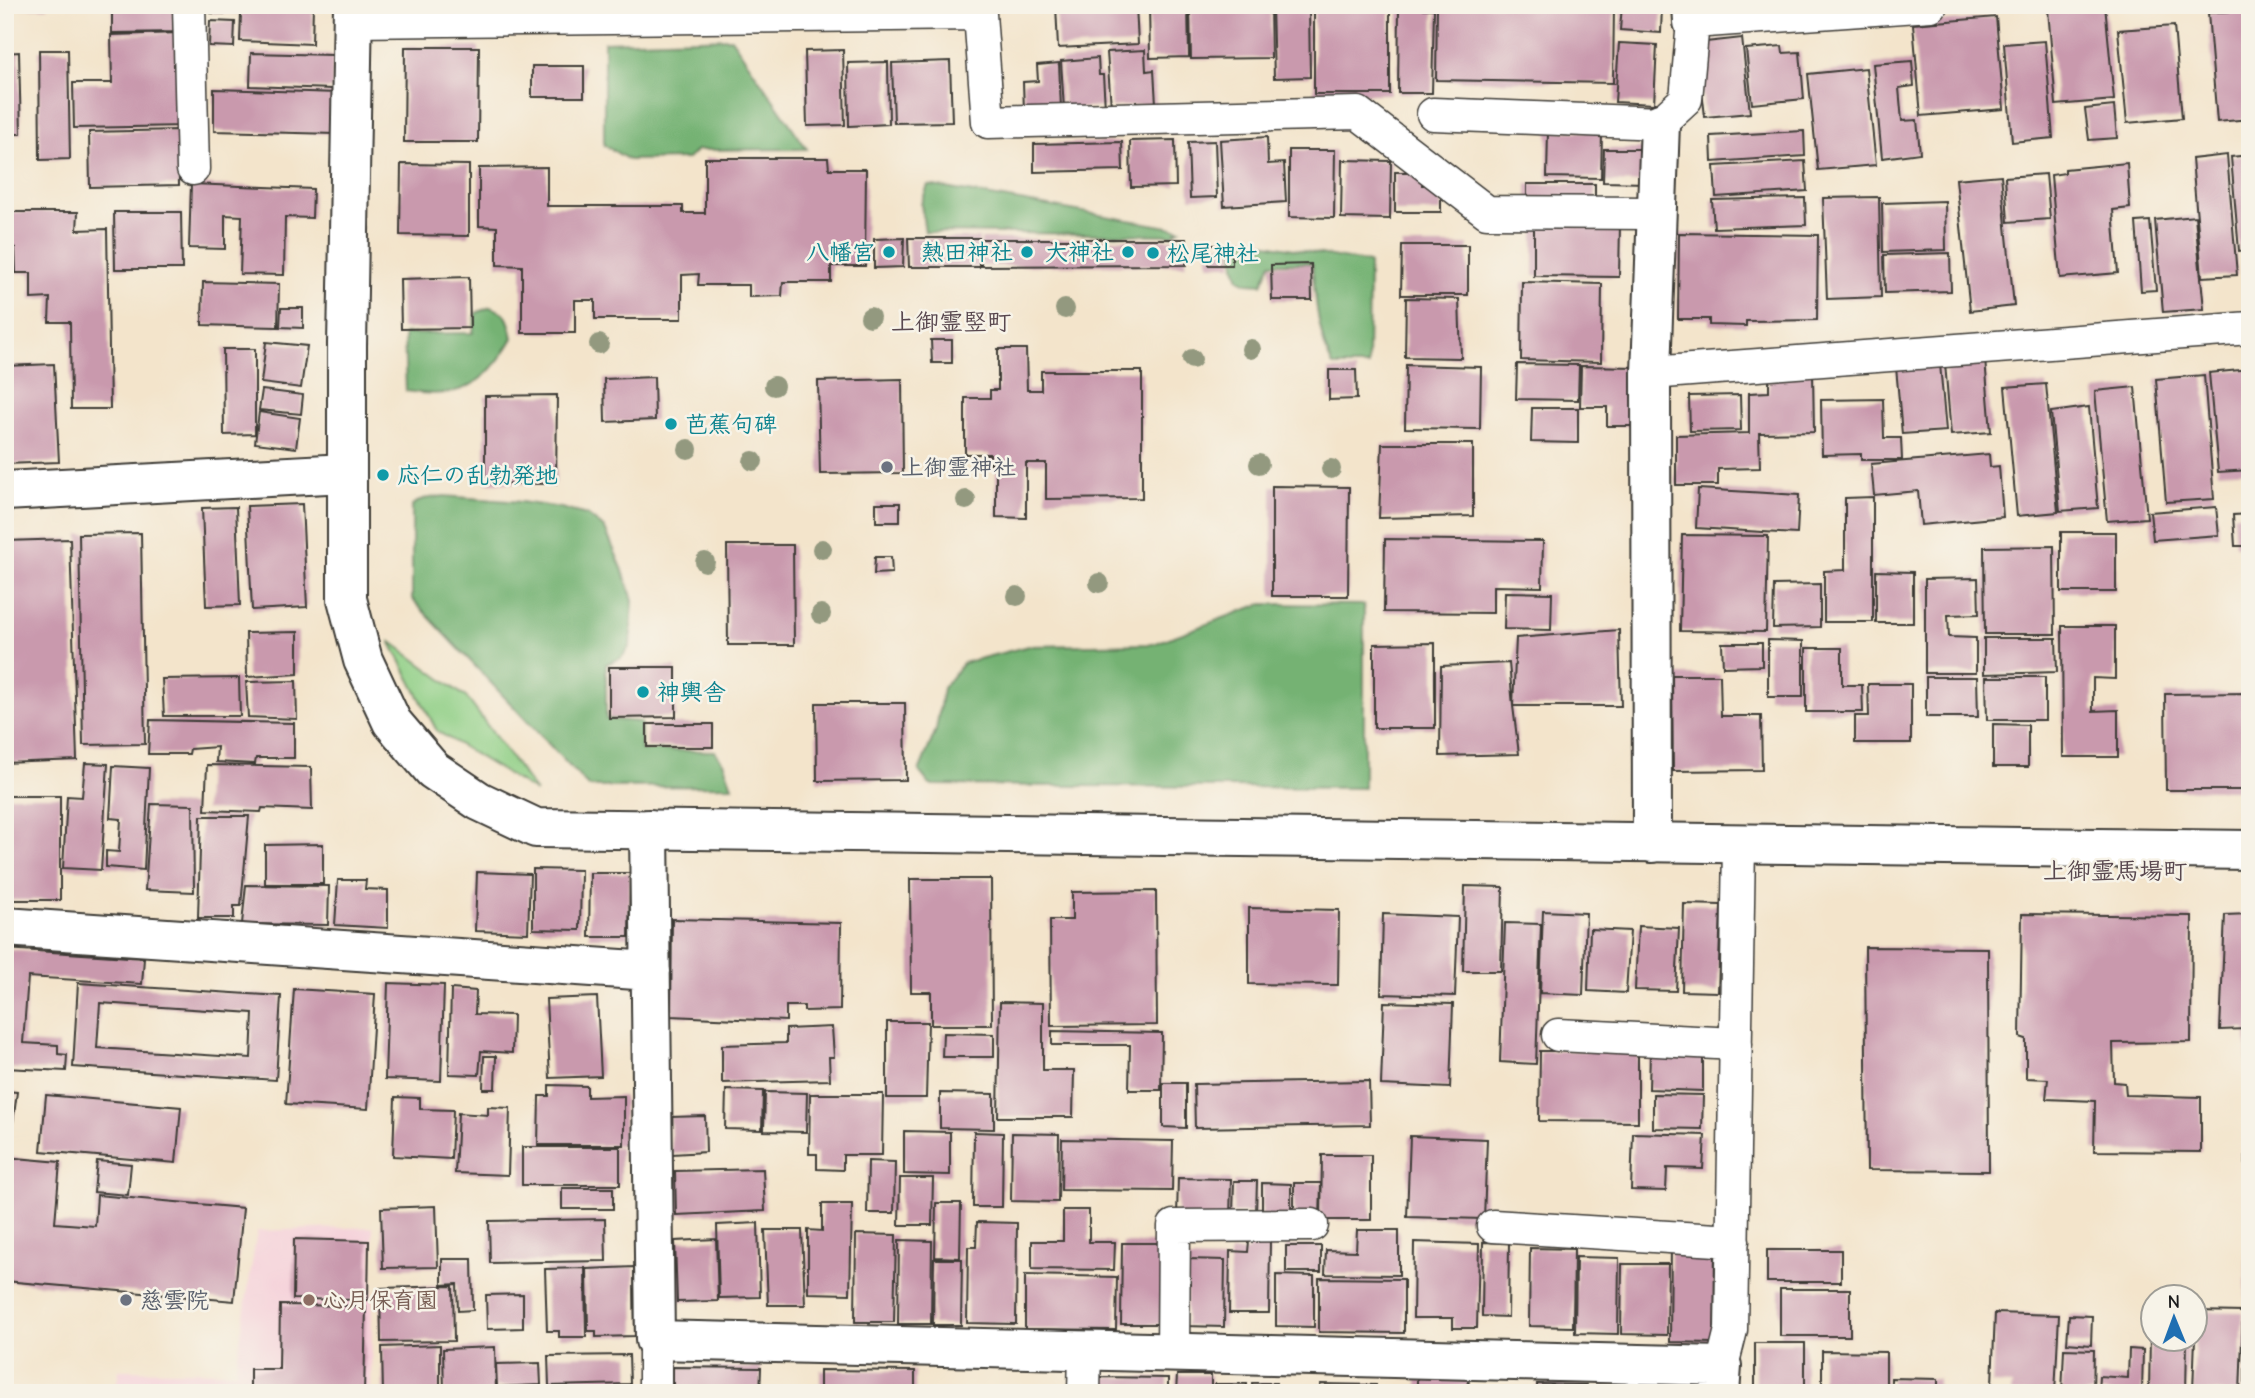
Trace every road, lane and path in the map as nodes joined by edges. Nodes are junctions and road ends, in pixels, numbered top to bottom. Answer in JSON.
{"nodes":[{"id":1,"x":189,"y":5,"type":"edge"},
{"id":2,"x":1931,"y":5,"type":"edge"},
{"id":3,"x":353,"y":13,"type":"edge"},
{"id":4,"x":1693,"y":14,"type":"edge"},
{"id":5,"x":1433,"y":114,"type":"dead end"},
{"id":6,"x":1660,"y":123,"type":"junction"},
{"id":7,"x":193,"y":169,"type":"dead end"},
{"id":8,"x":1655,"y":213,"type":"junction"},
{"id":9,"x":2250,"y":328,"type":"edge"},
{"id":10,"x":1651,"y":373,"type":"junction"},
{"id":11,"x":346,"y":473,"type":"junction"},
{"id":12,"x":5,"y":491,"type":"edge"},
{"id":13,"x":649,"y":829,"type":"junction"},
{"id":14,"x":1652,"y":842,"type":"junction"},
{"id":15,"x":1739,"y":844,"type":"junction"},
{"id":16,"x":2250,"y":850,"type":"edge"},
{"id":17,"x":5,"y":927,"type":"edge"},
{"id":18,"x":651,"y":971,"type":"junction"},
{"id":19,"x":1558,"y":1035,"type":"dead end"},
{"id":20,"x":1736,"y":1044,"type":"junction"},
{"id":21,"x":1312,"y":1225,"type":"dead end"},
{"id":22,"x":1493,"y":1227,"type":"dead end"},
{"id":23,"x":1733,"y":1241,"type":"junction"},
{"id":24,"x":655,"y":1340,"type":"junction"},
{"id":25,"x":1085,"y":1350,"type":"junction"},
{"id":26,"x":1173,"y":1353,"type":"junction"},
{"id":27,"x":1721,"y":1380,"type":"edge"},
{"id":28,"x":655,"y":1393,"type":"edge"},
{"id":29,"x":1084,"y":1393,"type":"edge"}],
"edges":[{"from":1,"to":7,"type":"lane"},
{"from":2,"to":4,"type":"lane"},
{"from":3,"to":8,"type":"lane"},
{"from":3,"to":11,"type":"street"},
{"from":4,"to":6,"type":"lane"},
{"from":5,"to":6,"type":"lane"},
{"from":6,"to":8,"type":"street"},
{"from":8,"to":10,"type":"street"},
{"from":9,"to":10,"type":"lane"},
{"from":10,"to":14,"type":"street"},
{"from":11,"to":12,"type":"street"},
{"from":11,"to":13,"type":"street"},
{"from":13,"to":14,"type":"street"},
{"from":13,"to":18,"type":"street"},
{"from":14,"to":15,"type":"street"},
{"from":15,"to":16,"type":"street"},
{"from":15,"to":20,"type":"lane"},
{"from":17,"to":18,"type":"street"},
{"from":18,"to":24,"type":"street"},
{"from":19,"to":20,"type":"lane"},
{"from":20,"to":23,"type":"lane"},
{"from":21,"to":26,"type":"lane"},
{"from":22,"to":23,"type":"lane"},
{"from":23,"to":27,"type":"lane"},
{"from":24,"to":25,"type":"street"},
{"from":24,"to":28,"type":"lane"},
{"from":25,"to":26,"type":"street"},
{"from":25,"to":29,"type":"lane"},
{"from":26,"to":27,"type":"street"}]}
